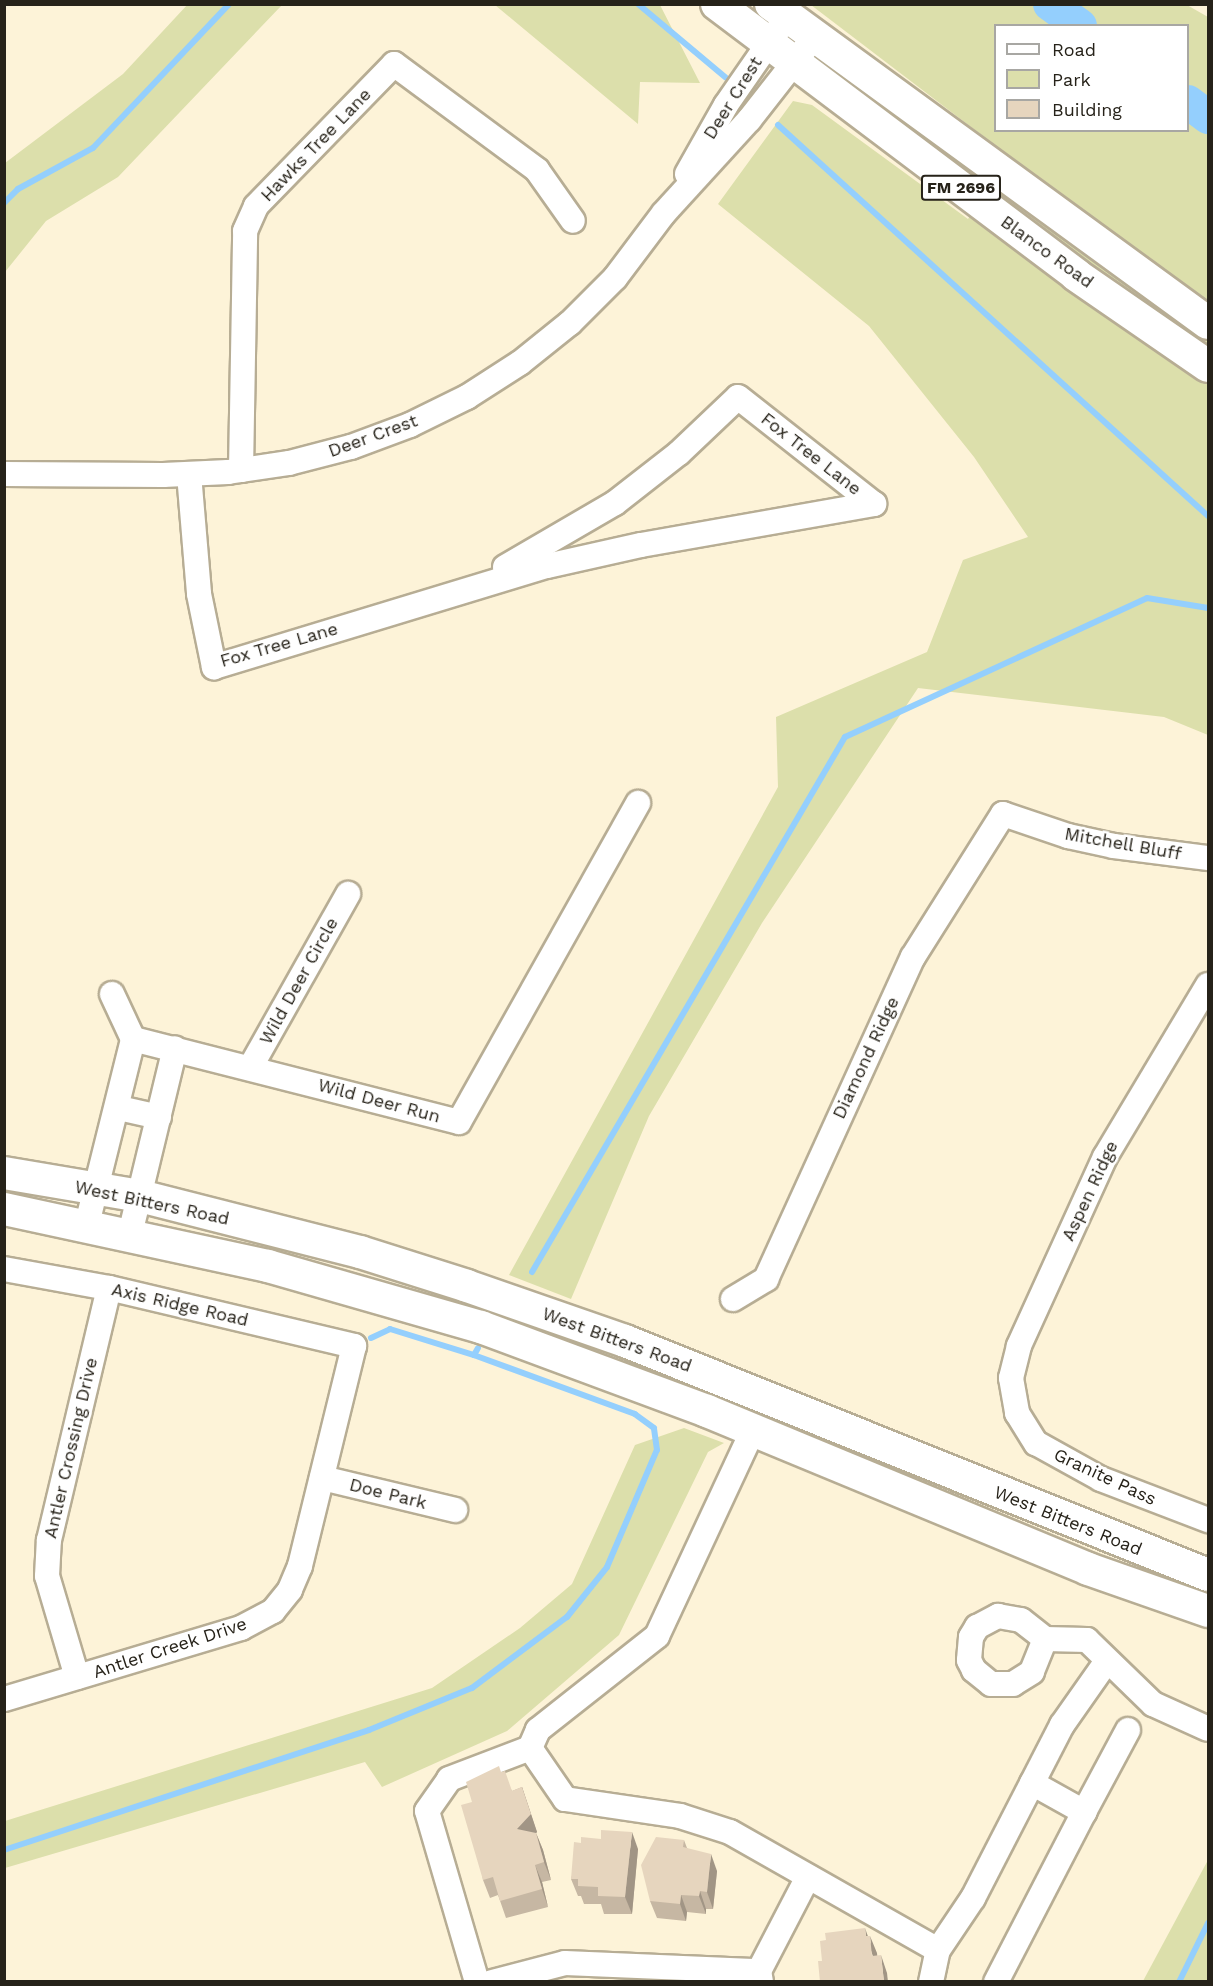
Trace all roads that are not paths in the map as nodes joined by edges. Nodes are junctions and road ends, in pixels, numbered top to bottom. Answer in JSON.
{"nodes":[{"id":1,"x":717,"y":4,"type":"edge"},
{"id":2,"x":779,"y":11,"type":"edge"},
{"id":3,"x":814,"y":37,"type":"junction"},
{"id":4,"x":768,"y":43,"type":"junction"},
{"id":5,"x":794,"y":62,"type":"junction"},
{"id":6,"x":664,"y":213,"type":"junction"},
{"id":7,"x":573,"y":221,"type":"dead end"},
{"id":8,"x":1209,"y":323,"type":"edge"},
{"id":9,"x":1209,"y":366,"type":"edge"},
{"id":10,"x":241,"y":470,"type":"junction"},
{"id":11,"x":4,"y":474,"type":"edge"},
{"id":12,"x":189,"y":474,"type":"junction"},
{"id":13,"x":459,"y":590,"type":"junction"},
{"id":14,"x":638,"y":803,"type":"dead end"},
{"id":15,"x":1003,"y":814,"type":"joint"},
{"id":16,"x":1209,"y":858,"type":"edge"},
{"id":17,"x":348,"y":894,"type":"dead end"},
{"id":18,"x":1209,"y":985,"type":"edge"},
{"id":19,"x":112,"y":994,"type":"dead end"},
{"id":20,"x":133,"y":1039,"type":"junction"},
{"id":21,"x":175,"y":1048,"type":"junction"},
{"id":22,"x":250,"y":1068,"type":"junction"},
{"id":23,"x":118,"y":1108,"type":"junction"},
{"id":24,"x":159,"y":1117,"type":"junction"},
{"id":25,"x":4,"y":1173,"type":"edge"},
{"id":26,"x":96,"y":1190,"type":"junction"},
{"id":27,"x":140,"y":1196,"type":"junction"},
{"id":28,"x":4,"y":1209,"type":"edge"},
{"id":29,"x":87,"y":1224,"type":"junction"},
{"id":30,"x":130,"y":1234,"type":"junction"},
{"id":31,"x":4,"y":1269,"type":"edge"},
{"id":32,"x":109,"y":1288,"type":"junction"},
{"id":33,"x":733,"y":1299,"type":"dead end"},
{"id":34,"x":625,"y":1341,"type":"junction"},
{"id":35,"x":354,"y":1346,"type":"joint"},
{"id":36,"x":611,"y":1374,"type":"junction"},
{"id":37,"x":1017,"y":1413,"type":"joint"},
{"id":38,"x":753,"y":1430,"type":"junction"},
{"id":39,"x":322,"y":1478,"type":"junction"},
{"id":40,"x":455,"y":1510,"type":"dead end"},
{"id":41,"x":1209,"y":1520,"type":"edge"},
{"id":42,"x":1209,"y":1575,"type":"edge"},
{"id":43,"x":1209,"y":1611,"type":"edge"},
{"id":44,"x":1044,"y":1639,"type":"dead end"},
{"id":45,"x":1107,"y":1661,"type":"junction"},
{"id":46,"x":77,"y":1677,"type":"junction"},
{"id":47,"x":4,"y":1699,"type":"edge"},
{"id":48,"x":1209,"y":1729,"type":"edge"},
{"id":49,"x":1128,"y":1730,"type":"dead end"},
{"id":50,"x":530,"y":1748,"type":"junction"},
{"id":51,"x":1032,"y":1783,"type":"junction"},
{"id":52,"x":1084,"y":1812,"type":"junction"},
{"id":53,"x":808,"y":1877,"type":"junction"},
{"id":54,"x":938,"y":1950,"type":"junction"},
{"id":55,"x":760,"y":1976,"type":"edge"},
{"id":56,"x":477,"y":1982,"type":"edge"},
{"id":57,"x":492,"y":1982,"type":"edge"},
{"id":58,"x":932,"y":1982,"type":"edge"},
{"id":59,"x":996,"y":1982,"type":"edge"}],
"edges":[{"from":1,"to":4,"type":"main road","name":"Blanco Road","number":"FM 2696"},
{"from":2,"to":3,"type":"main road","name":"Blanco Road","number":"FM 2696"},
{"from":2,"to":4,"type":"street","name":"Deer Crest"},
{"from":3,"to":5,"type":"street","name":"Deer Crest"},
{"from":3,"to":8,"type":"main road","name":"Blanco Road","number":"FM 2696"},
{"from":4,"to":5,"type":"main road","name":"Blanco Road","number":"FM 2696"},
{"from":4,"to":6,"type":"street","name":"Deer Crest"},
{"from":5,"to":6,"type":"street","name":"Deer Crest"},
{"from":5,"to":9,"type":"main road","name":"Blanco Road","number":"FM 2696"},
{"from":6,"to":10,"type":"street","name":"Deer Crest"},
{"from":7,"to":10,"type":"street","name":"Hawks Tree Lane"},
{"from":10,"to":12,"type":"street","name":"Deer Crest"},
{"from":11,"to":12,"type":"street","name":"Deer Crest"},
{"from":12,"to":13,"type":"street","name":"Fox Tree Lane"},
{"from":13,"to":13,"type":"street","name":"Fox Tree Lane"},
{"from":14,"to":22,"type":"street","name":"Wild Deer Run"},
{"from":15,"to":16,"type":"street","name":"Mitchell Bluff"},
{"from":15,"to":33,"type":"street","name":"Diamond Ridge"},
{"from":17,"to":22,"type":"street","name":"Wild Deer Circle"},
{"from":18,"to":37,"type":"street","name":"Aspen Ridge"},
{"from":19,"to":20,"type":"street"},
{"from":20,"to":21,"type":"street","name":"Wild Deer Run"},
{"from":20,"to":23,"type":"street"},
{"from":21,"to":22,"type":"street","name":"Wild Deer Run"},
{"from":21,"to":24,"type":"street"},
{"from":23,"to":24,"type":"street"},
{"from":23,"to":26,"type":"street"},
{"from":24,"to":27,"type":"street"},
{"from":25,"to":26,"type":"main road","name":"West Bitters Road"},
{"from":26,"to":27,"type":"main road","name":"West Bitters Road"},
{"from":26,"to":29,"type":"street"},
{"from":27,"to":30,"type":"street"},
{"from":27,"to":34,"type":"main road","name":"West Bitters Road"},
{"from":28,"to":29,"type":"main road","name":"West Bitters Road"},
{"from":29,"to":30,"type":"main road","name":"West Bitters Road"},
{"from":30,"to":36,"type":"main road","name":"West Bitters Road"},
{"from":31,"to":32,"type":"street","name":"Axis Ridge Road"},
{"from":32,"to":35,"type":"street","name":"Axis Ridge Road"},
{"from":32,"to":46,"type":"street","name":"Antler Crossing Drive"},
{"from":34,"to":36,"type":"main road"},
{"from":34,"to":42,"type":"main road","name":"West Bitters Road"},
{"from":35,"to":39,"type":"street","name":"Antler Creek Drive"},
{"from":36,"to":38,"type":"main road","name":"West Bitters Road"},
{"from":37,"to":41,"type":"street","name":"Granite Pass"},
{"from":38,"to":43,"type":"main road","name":"West Bitters Road"},
{"from":38,"to":50,"type":"street"},
{"from":39,"to":40,"type":"street","name":"Doe Park"},
{"from":39,"to":46,"type":"street","name":"Antler Creek Drive"},
{"from":44,"to":45,"type":"street"},
{"from":45,"to":48,"type":"street"},
{"from":45,"to":51,"type":"street"},
{"from":46,"to":47,"type":"street","name":"Antler Creek Drive"},
{"from":49,"to":52,"type":"street"},
{"from":50,"to":53,"type":"street"},
{"from":50,"to":56,"type":"street"},
{"from":51,"to":52,"type":"street"},
{"from":51,"to":54,"type":"street"},
{"from":52,"to":59,"type":"street"},
{"from":53,"to":54,"type":"street"},
{"from":53,"to":55,"type":"street"},
{"from":54,"to":58,"type":"street"},
{"from":55,"to":57,"type":"street"}]}
